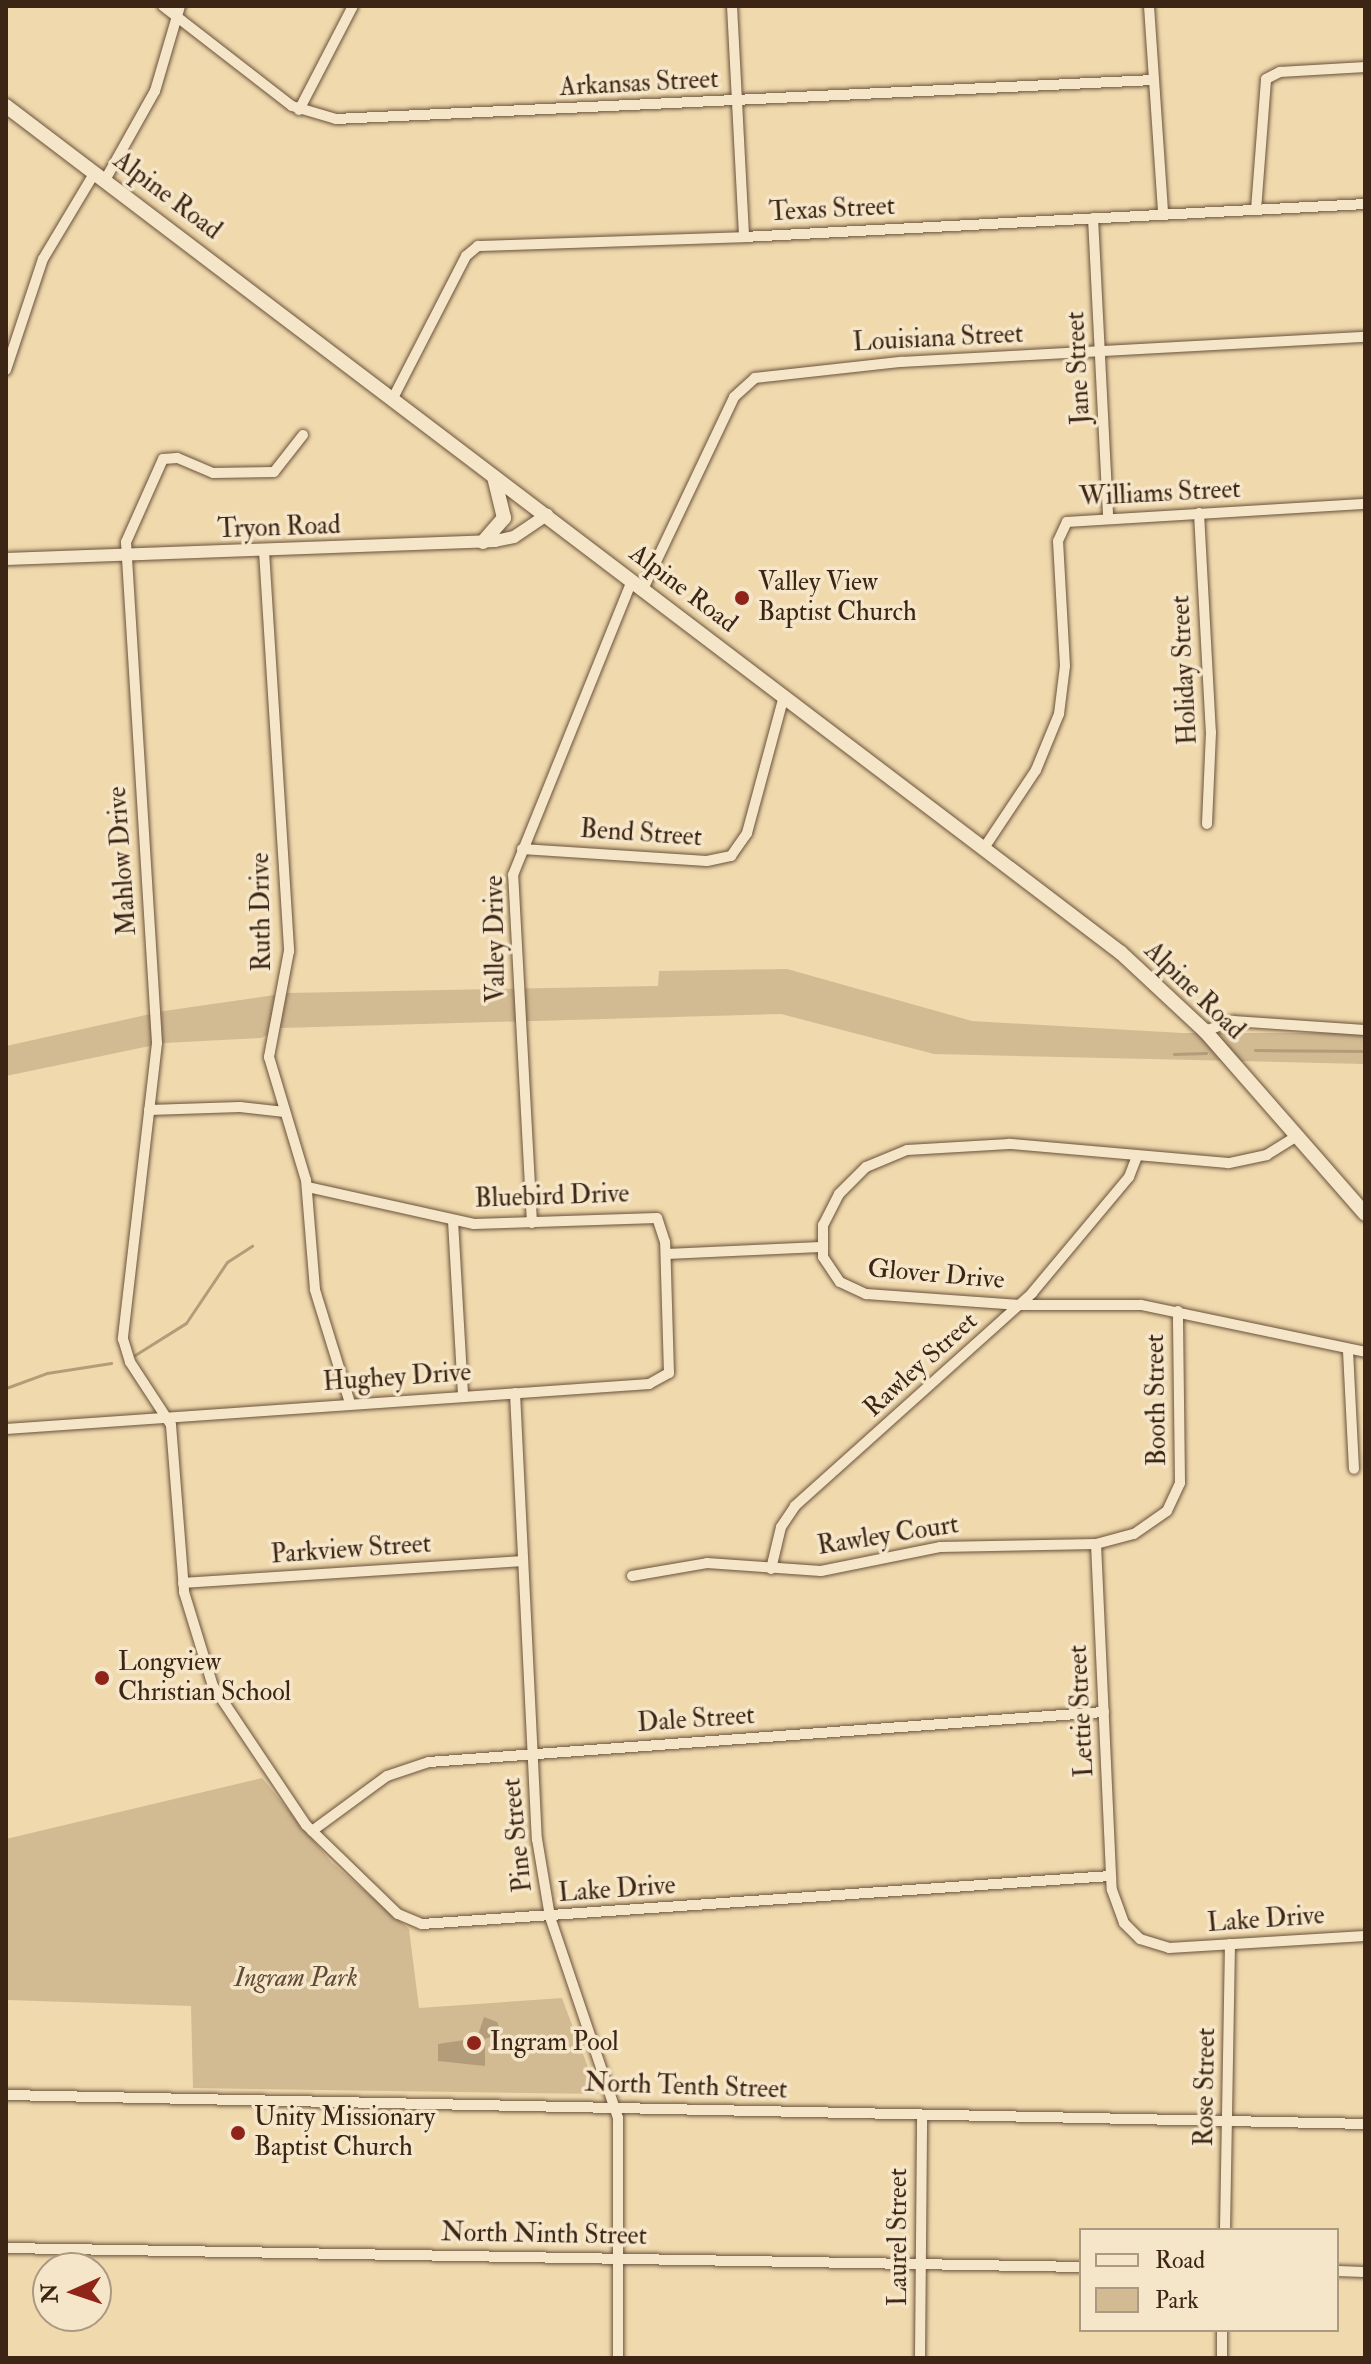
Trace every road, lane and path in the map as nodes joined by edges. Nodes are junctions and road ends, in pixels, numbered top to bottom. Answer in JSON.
{"nodes":[{"id":1,"x":163,"y":6,"type":"edge"},
{"id":2,"x":353,"y":6,"type":"edge"},
{"id":3,"x":732,"y":6,"type":"edge"},
{"id":4,"x":1149,"y":6,"type":"edge"},
{"id":5,"x":178,"y":11,"type":"edge"},
{"id":6,"x":1365,"y":67,"type":"edge"},
{"id":7,"x":1154,"y":80,"type":"junction"},
{"id":8,"x":737,"y":102,"type":"junction"},
{"id":9,"x":6,"y":106,"type":"edge"},
{"id":10,"x":299,"y":110,"type":"junction"},
{"id":11,"x":100,"y":176,"type":"junction"},
{"id":12,"x":1365,"y":204,"type":"edge"},
{"id":13,"x":1256,"y":210,"type":"junction"},
{"id":14,"x":1163,"y":214,"type":"junction"},
{"id":15,"x":1093,"y":218,"type":"junction"},
{"id":16,"x":744,"y":237,"type":"junction"},
{"id":17,"x":1365,"y":337,"type":"edge"},
{"id":18,"x":1100,"y":352,"type":"junction"},
{"id":19,"x":6,"y":370,"type":"edge"},
{"id":20,"x":393,"y":398,"type":"junction"},
{"id":21,"x":303,"y":435,"type":"dead end"},
{"id":22,"x":492,"y":473,"type":"junction"},
{"id":23,"x":1365,"y":504,"type":"edge"},
{"id":24,"x":1199,"y":513,"type":"junction"},
{"id":25,"x":547,"y":515,"type":"junction"},
{"id":26,"x":1108,"y":516,"type":"junction"},
{"id":27,"x":483,"y":542,"type":"junction"},
{"id":28,"x":264,"y":551,"type":"junction"},
{"id":29,"x":125,"y":556,"type":"junction"},
{"id":30,"x":6,"y":559,"type":"edge"},
{"id":31,"x":638,"y":584,"type":"junction"},
{"id":32,"x":784,"y":696,"type":"junction"},
{"id":33,"x":1207,"y":824,"type":"dead end"},
{"id":34,"x":984,"y":848,"type":"junction"},
{"id":35,"x":522,"y":849,"type":"junction"},
{"id":36,"x":1365,"y":1030,"type":"edge"},
{"id":37,"x":1205,"y":1031,"type":"junction"},
{"id":38,"x":149,"y":1110,"type":"junction"},
{"id":39,"x":285,"y":1112,"type":"junction"},
{"id":40,"x":1297,"y":1136,"type":"junction"},
{"id":41,"x":1137,"y":1156,"type":"junction"},
{"id":42,"x":307,"y":1187,"type":"junction"},
{"id":43,"x":1365,"y":1214,"type":"edge"},
{"id":44,"x":453,"y":1221,"type":"junction"},
{"id":45,"x":532,"y":1223,"type":"junction"},
{"id":46,"x":821,"y":1247,"type":"junction"},
{"id":47,"x":666,"y":1254,"type":"junction"},
{"id":48,"x":1020,"y":1305,"type":"junction"},
{"id":49,"x":1178,"y":1311,"type":"junction"},
{"id":50,"x":1348,"y":1351,"type":"junction"},
{"id":51,"x":1365,"y":1352,"type":"edge"},
{"id":52,"x":515,"y":1393,"type":"junction"},
{"id":53,"x":463,"y":1396,"type":"junction"},
{"id":54,"x":350,"y":1403,"type":"junction"},
{"id":55,"x":168,"y":1416,"type":"junction"},
{"id":56,"x":6,"y":1429,"type":"edge"},
{"id":57,"x":1354,"y":1469,"type":"dead end"},
{"id":58,"x":1179,"y":1489,"type":"joint"},
{"id":59,"x":1096,"y":1544,"type":"junction"},
{"id":60,"x":522,"y":1561,"type":"junction"},
{"id":61,"x":771,"y":1569,"type":"junction"},
{"id":62,"x":632,"y":1576,"type":"dead end"},
{"id":63,"x":183,"y":1583,"type":"junction"},
{"id":64,"x":1104,"y":1712,"type":"junction"},
{"id":65,"x":531,"y":1755,"type":"junction"},
{"id":66,"x":312,"y":1831,"type":"junction"},
{"id":67,"x":1111,"y":1876,"type":"junction"},
{"id":68,"x":550,"y":1917,"type":"junction"},
{"id":69,"x":1365,"y":1936,"type":"edge"},
{"id":70,"x":1230,"y":1944,"type":"junction"},
{"id":71,"x":6,"y":2095,"type":"edge"},
{"id":72,"x":617,"y":2107,"type":"junction"},
{"id":73,"x":922,"y":2116,"type":"junction"},
{"id":74,"x":1227,"y":2122,"type":"junction"},
{"id":75,"x":1365,"y":2124,"type":"edge"},
{"id":76,"x":1225,"y":2228,"type":"edge"},
{"id":77,"x":6,"y":2248,"type":"edge"},
{"id":78,"x":618,"y":2259,"type":"junction"},
{"id":79,"x":921,"y":2265,"type":"junction"},
{"id":80,"x":1079,"y":2267,"type":"edge"},
{"id":81,"x":1339,"y":2271,"type":"edge"},
{"id":82,"x":1365,"y":2272,"type":"edge"},
{"id":83,"x":1222,"y":2332,"type":"edge"},
{"id":84,"x":618,"y":2358,"type":"edge"},
{"id":85,"x":920,"y":2358,"type":"edge"},
{"id":86,"x":1222,"y":2358,"type":"edge"}],
"edges":[{"from":1,"to":5,"type":"street","name":"Arkansas Street"},
{"from":2,"to":10,"type":"street"},
{"from":3,"to":8,"type":"street"},
{"from":4,"to":7,"type":"street"},
{"from":5,"to":10,"type":"street","name":"Arkansas Street"},
{"from":5,"to":11,"type":"street"},
{"from":6,"to":13,"type":"street"},
{"from":7,"to":8,"type":"street","name":"Arkansas Street"},
{"from":7,"to":14,"type":"street"},
{"from":8,"to":10,"type":"street","name":"Arkansas Street"},
{"from":8,"to":16,"type":"street"},
{"from":9,"to":11,"type":"main road","name":"Alpine Road"},
{"from":11,"to":19,"type":"street"},
{"from":11,"to":20,"type":"main road","name":"Alpine Road"},
{"from":12,"to":13,"type":"street","name":"Texas Street"},
{"from":13,"to":14,"type":"street","name":"Texas Street"},
{"from":14,"to":15,"type":"street","name":"Texas Street"},
{"from":15,"to":16,"type":"street","name":"Texas Street"},
{"from":15,"to":18,"type":"street","name":"Jane Street"},
{"from":16,"to":20,"type":"street","name":"Texas Street"},
{"from":17,"to":18,"type":"street","name":"Louisiana Street"},
{"from":18,"to":26,"type":"street","name":"Jane Street"},
{"from":18,"to":31,"type":"street","name":"Louisiana Street"},
{"from":20,"to":22,"type":"main road","name":"Alpine Road"},
{"from":21,"to":29,"type":"street","name":"Mahlow Drive"},
{"from":22,"to":25,"type":"main road","name":"Alpine Road"},
{"from":22,"to":27,"type":"main road"},
{"from":23,"to":24,"type":"street","name":"Williams Street"},
{"from":24,"to":26,"type":"street","name":"Williams Street"},
{"from":24,"to":33,"type":"street","name":"Holiday Street"},
{"from":25,"to":27,"type":"street","name":"Tryon Road"},
{"from":25,"to":31,"type":"main road","name":"Alpine Road"},
{"from":26,"to":34,"type":"street","name":"Williams Street"},
{"from":27,"to":28,"type":"street","name":"Tryon Road"},
{"from":28,"to":29,"type":"street","name":"Tryon Road"},
{"from":28,"to":39,"type":"street","name":"Ruth Drive"},
{"from":29,"to":30,"type":"street","name":"Tryon Road"},
{"from":29,"to":38,"type":"street","name":"Mahlow Drive"},
{"from":31,"to":32,"type":"main road","name":"Alpine Road"},
{"from":31,"to":35,"type":"street","name":"Valley Drive"},
{"from":32,"to":34,"type":"main road","name":"Alpine Road"},
{"from":32,"to":35,"type":"street","name":"Bend Street"},
{"from":34,"to":37,"type":"main road","name":"Alpine Road"},
{"from":35,"to":45,"type":"street","name":"Valley Drive"},
{"from":36,"to":37,"type":"street"},
{"from":37,"to":40,"type":"main road","name":"Alpine Road"},
{"from":38,"to":39,"type":"street"},
{"from":38,"to":55,"type":"street","name":"Mahlow Drive"},
{"from":39,"to":42,"type":"street","name":"Ruth Drive"},
{"from":40,"to":41,"type":"street"},
{"from":40,"to":43,"type":"main road","name":"Alpine Road"},
{"from":41,"to":46,"type":"street"},
{"from":41,"to":48,"type":"street","name":"Rawley Street"},
{"from":42,"to":44,"type":"street","name":"Bluebird Drive"},
{"from":42,"to":54,"type":"street","name":"Ruth Drive"},
{"from":44,"to":45,"type":"street","name":"Bluebird Drive"},
{"from":44,"to":53,"type":"street"},
{"from":45,"to":47,"type":"street","name":"Bluebird Drive"},
{"from":46,"to":47,"type":"street"},
{"from":46,"to":48,"type":"street","name":"Glover Drive"},
{"from":47,"to":52,"type":"street","name":"Hughey Drive"},
{"from":48,"to":49,"type":"street","name":"Glover Drive"},
{"from":48,"to":61,"type":"street","name":"Rawley Street"},
{"from":49,"to":50,"type":"street","name":"Glover Drive"},
{"from":49,"to":58,"type":"street","name":"Booth Street"},
{"from":50,"to":51,"type":"street","name":"Glover Drive"},
{"from":50,"to":57,"type":"street"},
{"from":52,"to":53,"type":"street","name":"Hughey Drive"},
{"from":52,"to":60,"type":"street","name":"Pine Street"},
{"from":53,"to":54,"type":"street","name":"Hughey Drive"},
{"from":54,"to":55,"type":"street","name":"Hughey Drive"},
{"from":55,"to":56,"type":"street","name":"Hughey Drive"},
{"from":55,"to":63,"type":"street","name":"Lake Drive"},
{"from":58,"to":59,"type":"street","name":"Rawley Court"},
{"from":59,"to":61,"type":"street","name":"Rawley Court"},
{"from":59,"to":64,"type":"street","name":"Lettie Street"},
{"from":60,"to":63,"type":"street","name":"Parkview Street"},
{"from":60,"to":65,"type":"street","name":"Pine Street"},
{"from":61,"to":62,"type":"street","name":"Rawley Court"},
{"from":63,"to":66,"type":"street","name":"Lake Drive"},
{"from":64,"to":65,"type":"street","name":"Dale Street"},
{"from":64,"to":67,"type":"street","name":"Lettie Street"},
{"from":65,"to":66,"type":"street","name":"Dale Street"},
{"from":65,"to":68,"type":"street","name":"Pine Street"},
{"from":66,"to":68,"type":"street","name":"Lake Drive"},
{"from":67,"to":68,"type":"street","name":"Lake Drive"},
{"from":67,"to":70,"type":"street","name":"Lake Drive"},
{"from":68,"to":72,"type":"street","name":"Pine Street"},
{"from":69,"to":70,"type":"street","name":"Lake Drive"},
{"from":70,"to":74,"type":"street","name":"Rose Street"},
{"from":71,"to":72,"type":"street","name":"North Tenth Street"},
{"from":72,"to":73,"type":"street","name":"North Tenth Street"},
{"from":72,"to":78,"type":"street","name":"Pine Street"},
{"from":73,"to":74,"type":"street","name":"North Tenth Street"},
{"from":73,"to":79,"type":"street","name":"Laurel Street"},
{"from":74,"to":75,"type":"street","name":"North Tenth Street"},
{"from":74,"to":76,"type":"street","name":"Rose Street"},
{"from":77,"to":78,"type":"street","name":"North Ninth Street"},
{"from":78,"to":79,"type":"street","name":"North Ninth Street"},
{"from":78,"to":84,"type":"street","name":"Pine Street"},
{"from":79,"to":80,"type":"street","name":"North Ninth Street"},
{"from":79,"to":85,"type":"street","name":"Laurel Street"},
{"from":81,"to":82,"type":"street"},
{"from":83,"to":86,"type":"street"}]}
